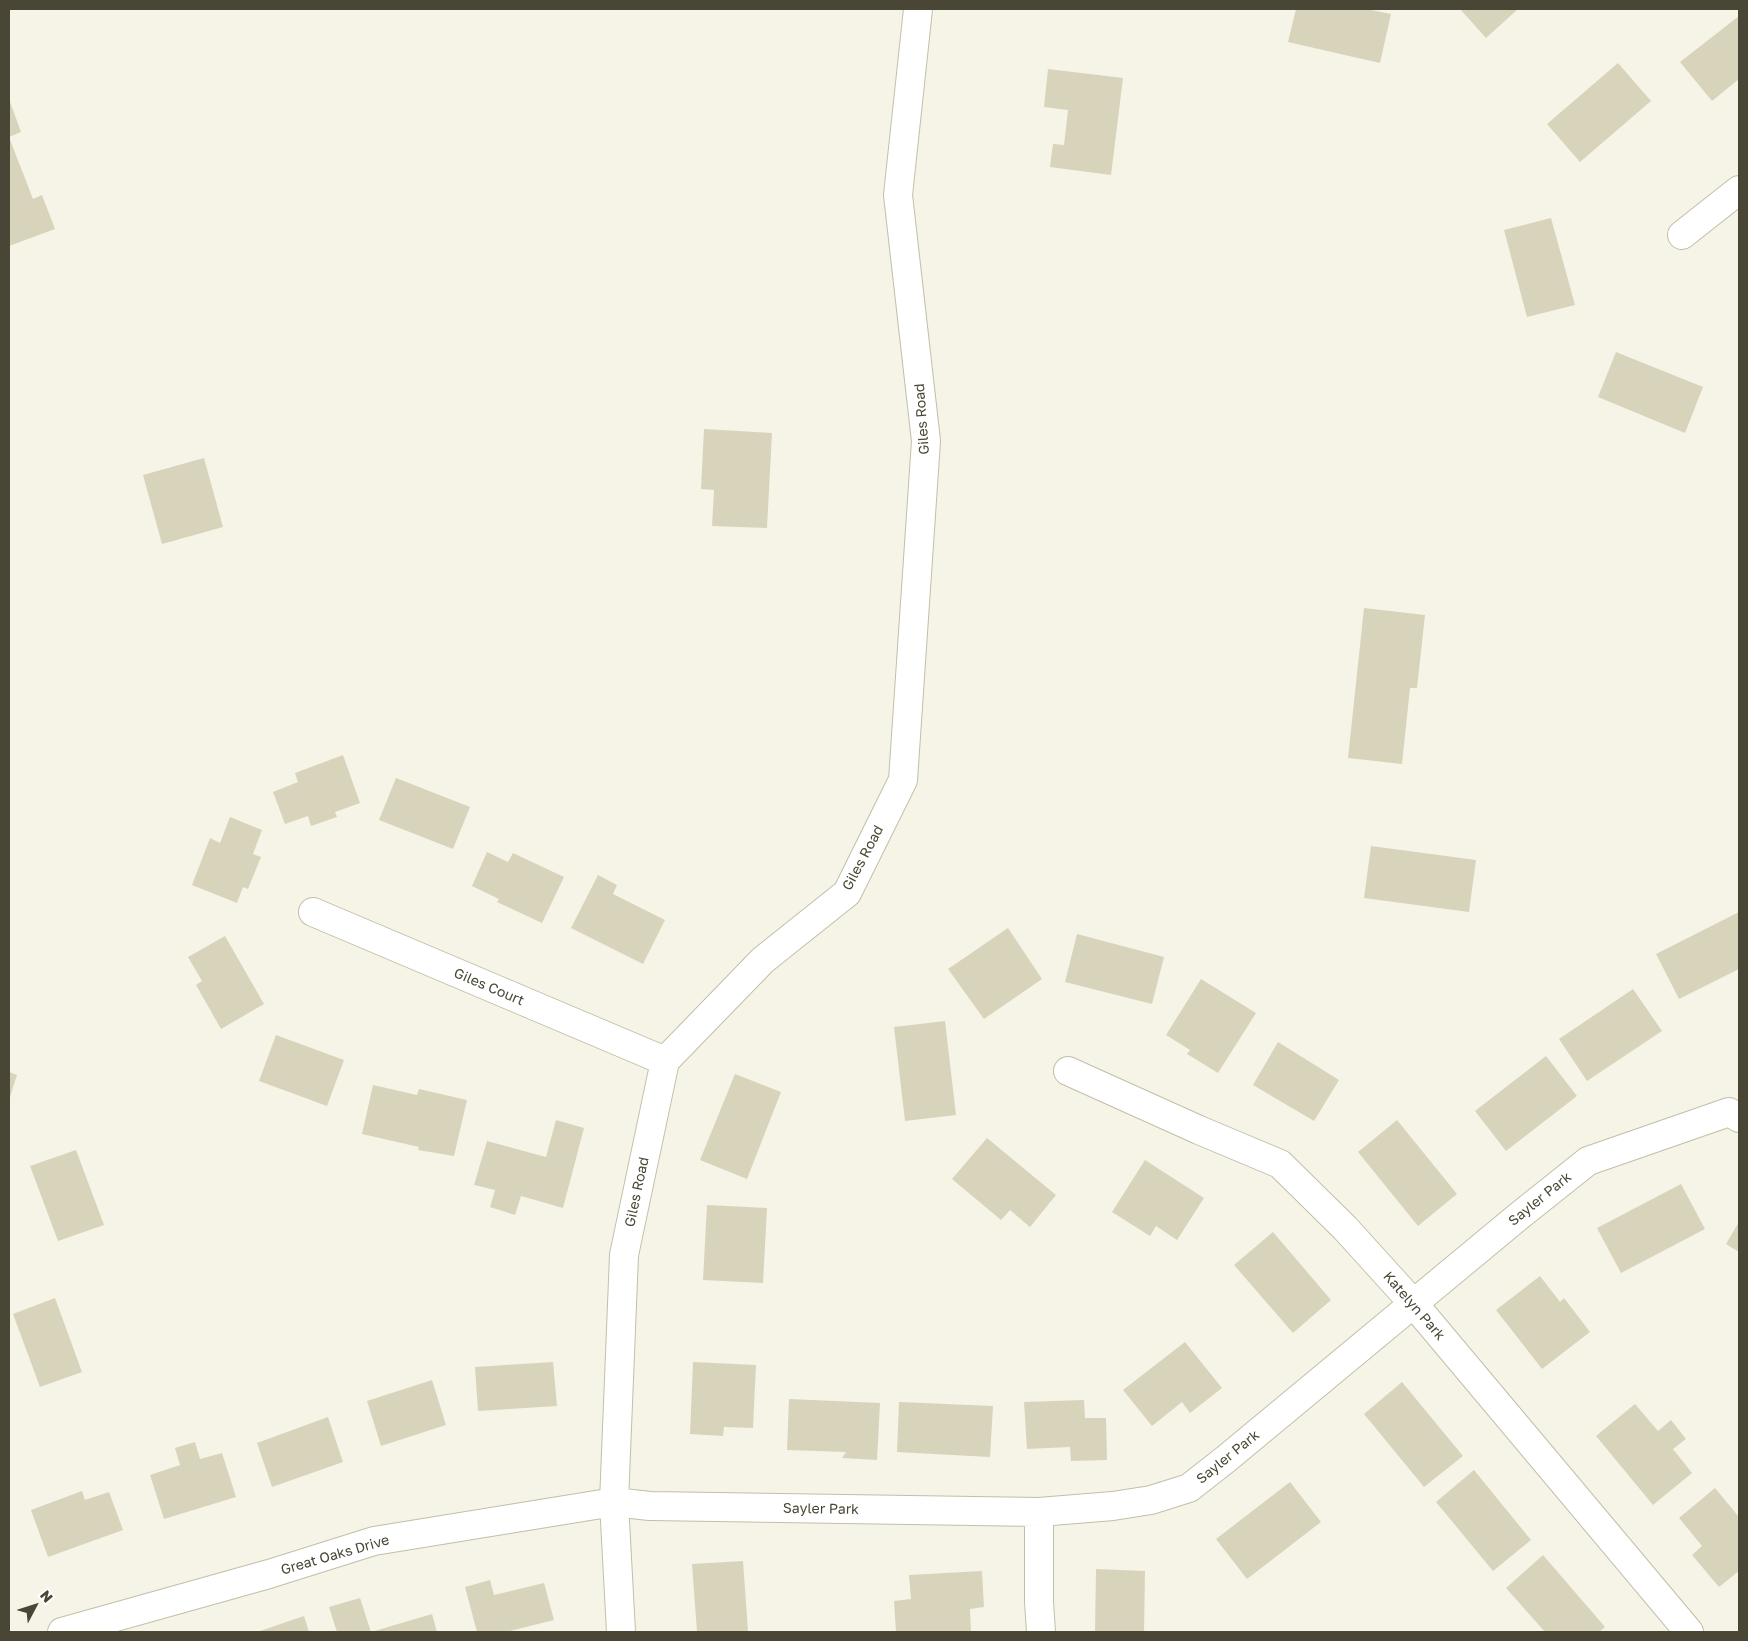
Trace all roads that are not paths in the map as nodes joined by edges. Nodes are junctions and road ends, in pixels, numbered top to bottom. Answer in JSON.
{"nodes":[{"id":1,"x":918,"y":9,"type":"edge"},
{"id":2,"x":1739,"y":190,"type":"edge"},
{"id":3,"x":1682,"y":235,"type":"dead end"},
{"id":4,"x":314,"y":912,"type":"dead end"},
{"id":5,"x":665,"y":1061,"type":"junction"},
{"id":6,"x":1068,"y":1071,"type":"dead end"},
{"id":7,"x":1739,"y":1118,"type":"edge"},
{"id":8,"x":1413,"y":1304,"type":"junction"},
{"id":9,"x":614,"y":1502,"type":"junction"},
{"id":10,"x":1038,"y":1512,"type":"junction"},
{"id":11,"x":62,"y":1632,"type":"edge"},
{"id":12,"x":621,"y":1632,"type":"edge"},
{"id":13,"x":1041,"y":1632,"type":"edge"},
{"id":14,"x":1689,"y":1632,"type":"edge"}],
"edges":[{"from":1,"to":5,"type":"street","name":"Giles Road"},
{"from":2,"to":3,"type":"street"},
{"from":4,"to":5,"type":"street","name":"Giles Court"},
{"from":5,"to":9,"type":"street","name":"Giles Road"},
{"from":6,"to":8,"type":"street","name":"Katelyn Park"},
{"from":7,"to":8,"type":"street","name":"Sayler Park"},
{"from":8,"to":10,"type":"street","name":"Sayler Park"},
{"from":8,"to":14,"type":"street","name":"Katelyn Park"},
{"from":9,"to":10,"type":"street","name":"Sayler Park"},
{"from":9,"to":11,"type":"street","name":"Great Oaks Drive"},
{"from":9,"to":12,"type":"street","name":"Giles Road"},
{"from":10,"to":13,"type":"street"}]}
